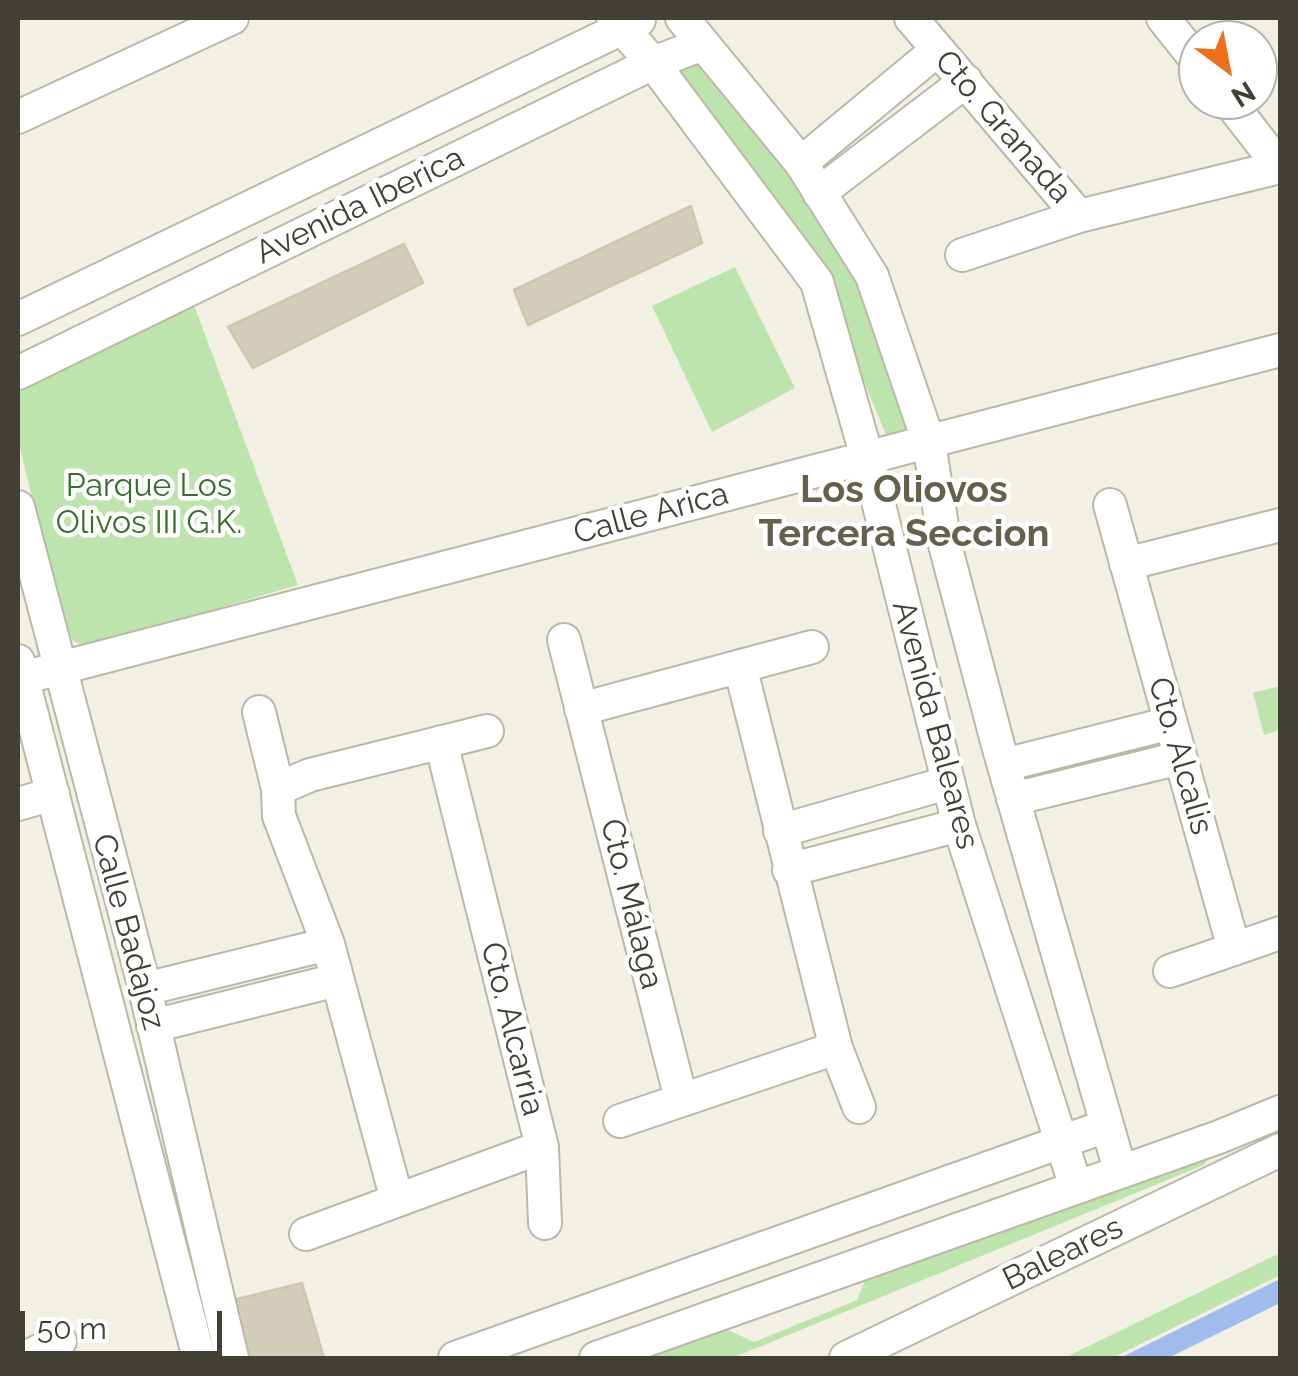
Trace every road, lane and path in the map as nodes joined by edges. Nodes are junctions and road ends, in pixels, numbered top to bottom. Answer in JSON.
{"nodes":[{"id":1,"x":232,"y":18,"type":"edge"},
{"id":2,"x":682,"y":18,"type":"edge"},
{"id":3,"x":911,"y":18,"type":"edge"},
{"id":4,"x":626,"y":21,"type":"edge"},
{"id":5,"x":704,"y":44,"type":"junction"},
{"id":6,"x":936,"y":50,"type":"junction"},
{"id":7,"x":653,"y":63,"type":"junction"},
{"id":8,"x":966,"y":81,"type":"junction"},
{"id":9,"x":18,"y":117,"type":"edge"},
{"id":10,"x":1244,"y":120,"type":"edge"},
{"id":11,"x":801,"y":163,"type":"junction"},
{"id":12,"x":1280,"y":167,"type":"edge"},
{"id":13,"x":819,"y":193,"type":"junction"},
{"id":14,"x":278,"y":194,"type":"junction"},
{"id":15,"x":1079,"y":216,"type":"junction"},
{"id":16,"x":296,"y":238,"type":"junction"},
{"id":17,"x":962,"y":254,"type":"dead end"},
{"id":18,"x":18,"y":320,"type":"edge"},
{"id":19,"x":1280,"y":350,"type":"edge"},
{"id":20,"x":18,"y":373,"type":"edge"},
{"id":21,"x":929,"y":443,"type":"junction"},
{"id":22,"x":867,"y":458,"type":"junction"},
{"id":23,"x":1110,"y":505,"type":"dead end"},
{"id":24,"x":18,"y":508,"type":"edge"},
{"id":25,"x":1280,"y":526,"type":"edge"},
{"id":26,"x":1126,"y":564,"type":"junction"},
{"id":27,"x":564,"y":640,"type":"dead end"},
{"id":28,"x":812,"y":647,"type":"dead end"},
{"id":29,"x":740,"y":666,"type":"junction"},
{"id":30,"x":58,"y":669,"type":"junction"},
{"id":31,"x":20,"y":670,"type":"edge"},
{"id":32,"x":582,"y":709,"type":"junction"},
{"id":33,"x":259,"y":712,"type":"dead end"},
{"id":34,"x":1171,"y":723,"type":"junction"},
{"id":35,"x":487,"y":731,"type":"dead end"},
{"id":36,"x":442,"y":742,"type":"junction"},
{"id":37,"x":1180,"y":758,"type":"junction"},
{"id":38,"x":31,"y":765,"type":"edge"},
{"id":39,"x":1004,"y":765,"type":"junction"},
{"id":40,"x":947,"y":783,"type":"junction"},
{"id":41,"x":278,"y":789,"type":"junction"},
{"id":42,"x":54,"y":794,"type":"junction"},
{"id":43,"x":1013,"y":799,"type":"junction"},
{"id":44,"x":18,"y":804,"type":"edge"},
{"id":45,"x":959,"y":825,"type":"junction"},
{"id":46,"x":780,"y":830,"type":"junction"},
{"id":47,"x":789,"y":870,"type":"junction"},
{"id":48,"x":1280,"y":933,"type":"edge"},
{"id":49,"x":328,"y":944,"type":"junction"},
{"id":50,"x":1234,"y":949,"type":"junction"},
{"id":51,"x":1170,"y":970,"type":"dead end"},
{"id":52,"x":337,"y":980,"type":"junction"},
{"id":53,"x":144,"y":990,"type":"junction"},
{"id":54,"x":153,"y":1026,"type":"junction"},
{"id":55,"x":836,"y":1048,"type":"junction"},
{"id":56,"x":681,"y":1100,"type":"junction"},
{"id":57,"x":859,"y":1107,"type":"dead end"},
{"id":58,"x":1280,"y":1112,"type":"edge"},
{"id":59,"x":620,"y":1121,"type":"dead end"},
{"id":60,"x":1106,"y":1126,"type":"junction"},
{"id":61,"x":1060,"y":1140,"type":"junction"},
{"id":62,"x":542,"y":1147,"type":"junction"},
{"id":63,"x":1280,"y":1150,"type":"edge"},
{"id":64,"x":1120,"y":1170,"type":"junction"},
{"id":65,"x":1076,"y":1187,"type":"junction"},
{"id":66,"x":396,"y":1200,"type":"junction"},
{"id":67,"x":545,"y":1223,"type":"dead end"},
{"id":68,"x":306,"y":1234,"type":"dead end"},
{"id":69,"x":206,"y":1251,"type":"junction"},
{"id":70,"x":174,"y":1260,"type":"junction"},
{"id":71,"x":60,"y":1342,"type":"dead end"},
{"id":72,"x":26,"y":1358,"type":"edge"},
{"id":73,"x":199,"y":1358,"type":"edge"},
{"id":74,"x":232,"y":1358,"type":"edge"},
{"id":75,"x":456,"y":1358,"type":"edge"},
{"id":76,"x":596,"y":1358,"type":"edge"},
{"id":77,"x":846,"y":1358,"type":"edge"}],
"edges":[{"from":1,"to":9,"type":"street"},
{"from":2,"to":5,"type":"street","name":"Avenida Baleares"},
{"from":3,"to":6,"type":"street","name":"Cto. Granada"},
{"from":4,"to":7,"type":"street","name":"Avenida Baleares"},
{"from":4,"to":14,"type":"street","name":"Avenida Iberica"},
{"from":5,"to":7,"type":"street","name":"Avenida Iberica"},
{"from":5,"to":11,"type":"street","name":"Avenida Baleares"},
{"from":6,"to":8,"type":"street","name":"Cto. Granada"},
{"from":6,"to":11,"type":"street"},
{"from":7,"to":16,"type":"street","name":"Avenida Iberica"},
{"from":7,"to":22,"type":"street","name":"Avenida Baleares"},
{"from":8,"to":13,"type":"street"},
{"from":8,"to":15,"type":"street","name":"Cto. Granada"},
{"from":10,"to":12,"type":"street","name":"Cto. Granada"},
{"from":11,"to":13,"type":"street","name":"Avenida Baleares"},
{"from":12,"to":15,"type":"street","name":"Cto. Granada"},
{"from":13,"to":21,"type":"street","name":"Avenida Baleares"},
{"from":14,"to":16,"type":"street"},
{"from":14,"to":18,"type":"street","name":"Avenida Iberica"},
{"from":15,"to":17,"type":"street"},
{"from":16,"to":20,"type":"street","name":"Avenida Iberica"},
{"from":19,"to":21,"type":"street","name":"Calle Arica"},
{"from":21,"to":22,"type":"street","name":"Calle Arica"},
{"from":21,"to":39,"type":"street","name":"Avenida Baleares"},
{"from":22,"to":30,"type":"street","name":"Calle Arica"},
{"from":22,"to":40,"type":"street","name":"Avenida Baleares"},
{"from":23,"to":26,"type":"street","name":"Cto. Alcalis"},
{"from":24,"to":30,"type":"street","name":"Calle Badajoz"},
{"from":25,"to":26,"type":"street"},
{"from":26,"to":34,"type":"street","name":"Cto. Alcalis"},
{"from":27,"to":32,"type":"street","name":"Cto. Málaga"},
{"from":28,"to":29,"type":"street"},
{"from":29,"to":32,"type":"street"},
{"from":29,"to":46,"type":"street"},
{"from":30,"to":31,"type":"street","name":"Calle Arica"},
{"from":30,"to":53,"type":"street","name":"Calle Badajoz"},
{"from":31,"to":38,"type":"street","name":"Calle Badajoz"},
{"from":32,"to":56,"type":"street","name":"Cto. Málaga"},
{"from":33,"to":41,"type":"street"},
{"from":34,"to":37,"type":"street","name":"Cto. Alcalis"},
{"from":34,"to":39,"type":"street"},
{"from":35,"to":36,"type":"street"},
{"from":36,"to":41,"type":"street"},
{"from":36,"to":62,"type":"street","name":"Cto. Alcarria"},
{"from":37,"to":43,"type":"street"},
{"from":37,"to":50,"type":"street","name":"Cto. Alcalis"},
{"from":38,"to":42,"type":"street","name":"Calle Badajoz"},
{"from":39,"to":43,"type":"street","name":"Avenida Baleares"},
{"from":40,"to":45,"type":"street","name":"Avenida Baleares"},
{"from":40,"to":46,"type":"street"},
{"from":41,"to":49,"type":"street"},
{"from":42,"to":44,"type":"street"},
{"from":42,"to":70,"type":"street","name":"Calle Badajoz"},
{"from":43,"to":60,"type":"street","name":"Avenida Baleares"},
{"from":45,"to":47,"type":"street"},
{"from":45,"to":61,"type":"street","name":"Avenida Baleares"},
{"from":46,"to":47,"type":"street"},
{"from":47,"to":55,"type":"street"},
{"from":48,"to":50,"type":"street"},
{"from":49,"to":52,"type":"street"},
{"from":49,"to":53,"type":"street"},
{"from":50,"to":51,"type":"street"},
{"from":52,"to":54,"type":"street"},
{"from":52,"to":66,"type":"street"},
{"from":53,"to":54,"type":"street","name":"Calle Badajoz"},
{"from":54,"to":69,"type":"street","name":"Calle Badajoz"},
{"from":55,"to":56,"type":"street"},
{"from":55,"to":57,"type":"street"},
{"from":56,"to":59,"type":"street"},
{"from":58,"to":64,"type":"street"},
{"from":60,"to":61,"type":"street"},
{"from":60,"to":64,"type":"street","name":"Avenida Baleares"},
{"from":61,"to":65,"type":"street","name":"Avenida Baleares"},
{"from":61,"to":75,"type":"street"},
{"from":62,"to":66,"type":"street","name":"Cto. Alcarria"},
{"from":62,"to":67,"type":"street"},
{"from":63,"to":77,"type":"street","name":"Baleares"},
{"from":64,"to":65,"type":"street"},
{"from":65,"to":76,"type":"street"},
{"from":66,"to":68,"type":"street","name":"Cto. Alcarria"},
{"from":69,"to":70,"type":"street"},
{"from":69,"to":74,"type":"street","name":"Calle Badajoz"},
{"from":70,"to":73,"type":"street","name":"Calle Badajoz"},
{"from":71,"to":72,"type":"street"}]}
